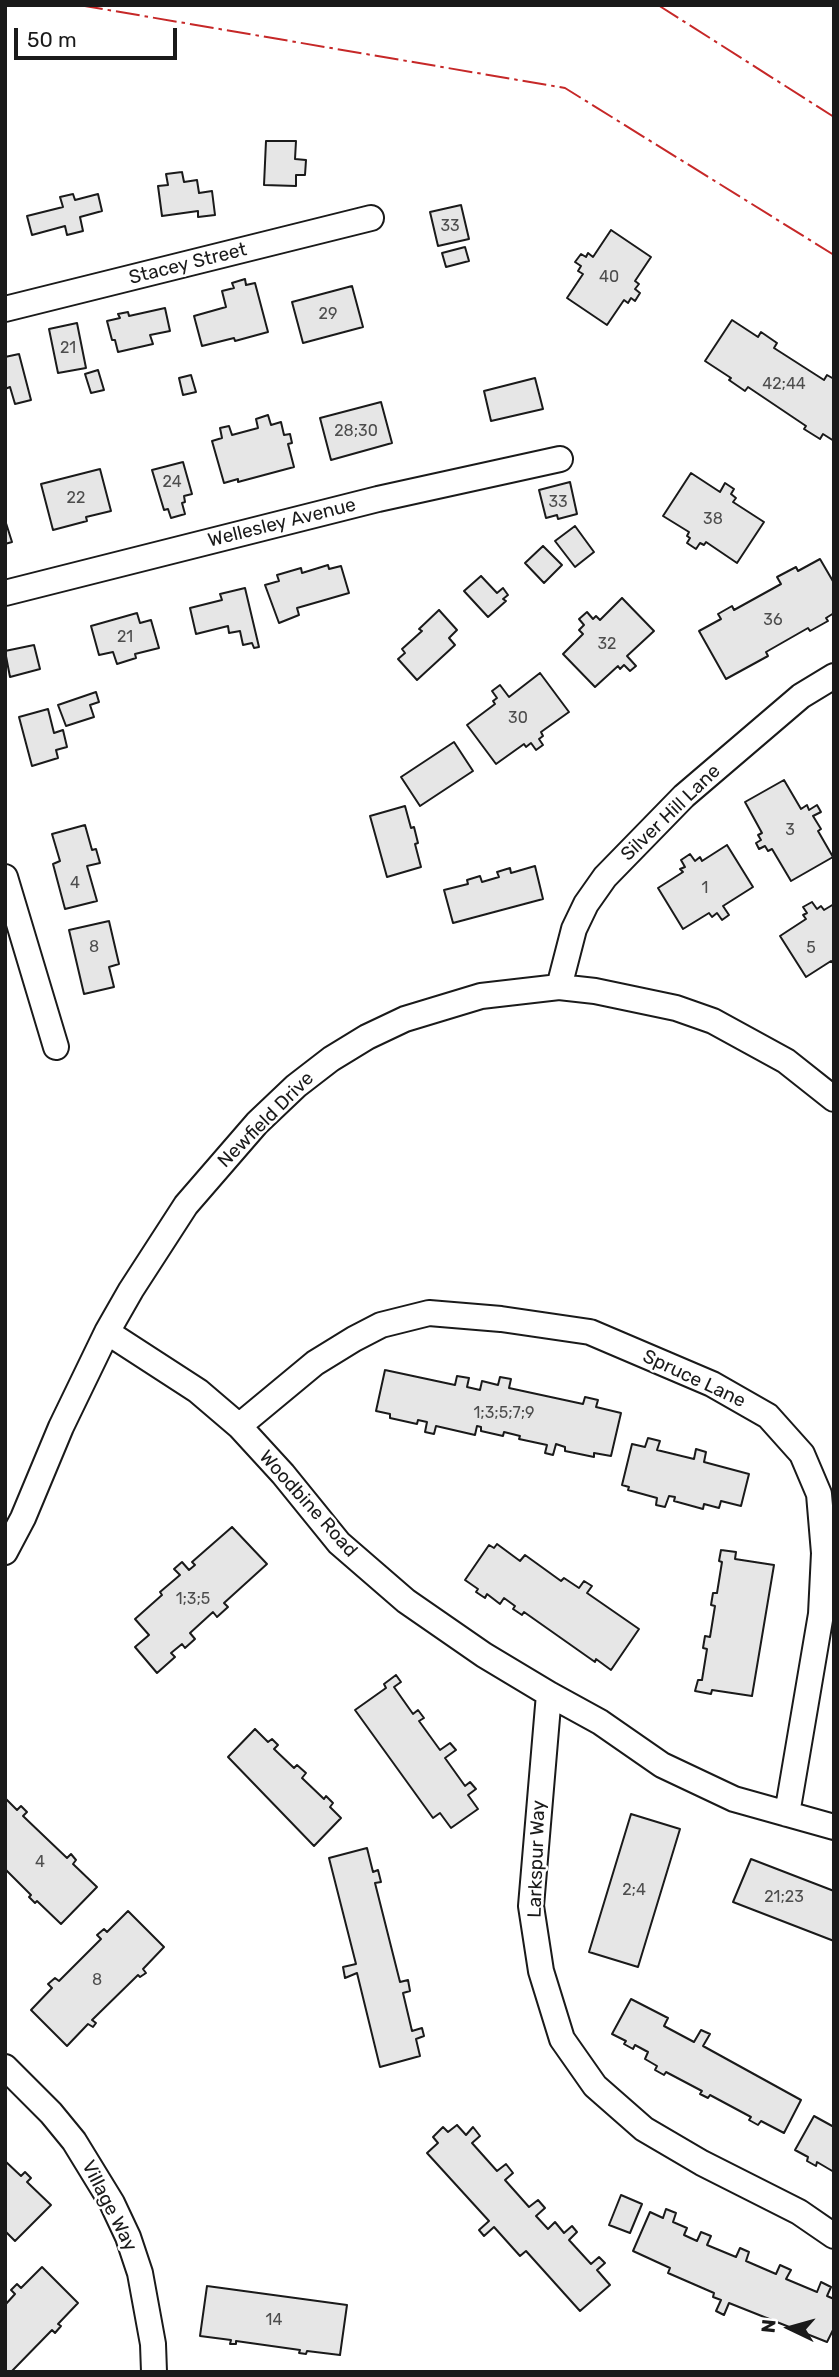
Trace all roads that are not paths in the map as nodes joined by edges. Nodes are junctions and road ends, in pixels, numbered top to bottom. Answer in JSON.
{"nodes":[{"id":1,"x":371,"y":218,"type":"dead end"},
{"id":2,"x":5,"y":309,"type":"edge"},
{"id":3,"x":560,"y":459,"type":"dead end"},
{"id":4,"x":5,"y":593,"type":"edge"},
{"id":5,"x":834,"y":676,"type":"edge"},
{"id":6,"x":5,"y":877,"type":"edge"},
{"id":7,"x":559,"y":987,"type":"junction"},
{"id":8,"x":56,"y":1047,"type":"dead end"},
{"id":9,"x":834,"y":1099,"type":"edge"},
{"id":10,"x":107,"y":1332,"type":"junction"},
{"id":11,"x":239,"y":1426,"type":"junction"},
{"id":12,"x":5,"y":1552,"type":"edge"},
{"id":13,"x":549,"y":1694,"type":"junction"},
{"id":14,"x":787,"y":1815,"type":"junction"},
{"id":15,"x":834,"y":1827,"type":"edge"},
{"id":16,"x":5,"y":2067,"type":"edge"},
{"id":17,"x":834,"y":2236,"type":"edge"},
{"id":18,"x":154,"y":2372,"type":"edge"}],
"edges":[{"from":1,"to":2,"type":"street","name":"Stacey Street"},
{"from":3,"to":4,"type":"street","name":"Wellesley Avenue"},
{"from":5,"to":7,"type":"street","name":"Silver Hill Lane"},
{"from":6,"to":8,"type":"street"},
{"from":7,"to":9,"type":"street","name":"Newfield Drive"},
{"from":7,"to":10,"type":"street","name":"Newfield Drive"},
{"from":10,"to":11,"type":"street","name":"Woodbine Road"},
{"from":10,"to":12,"type":"street","name":"Newfield Drive"},
{"from":11,"to":13,"type":"street","name":"Woodbine Road"},
{"from":11,"to":14,"type":"street","name":"Spruce Lane"},
{"from":13,"to":14,"type":"street"},
{"from":13,"to":17,"type":"street","name":"Larkspur Way"},
{"from":14,"to":15,"type":"street"},
{"from":16,"to":18,"type":"street","name":"Village Way"}]}
